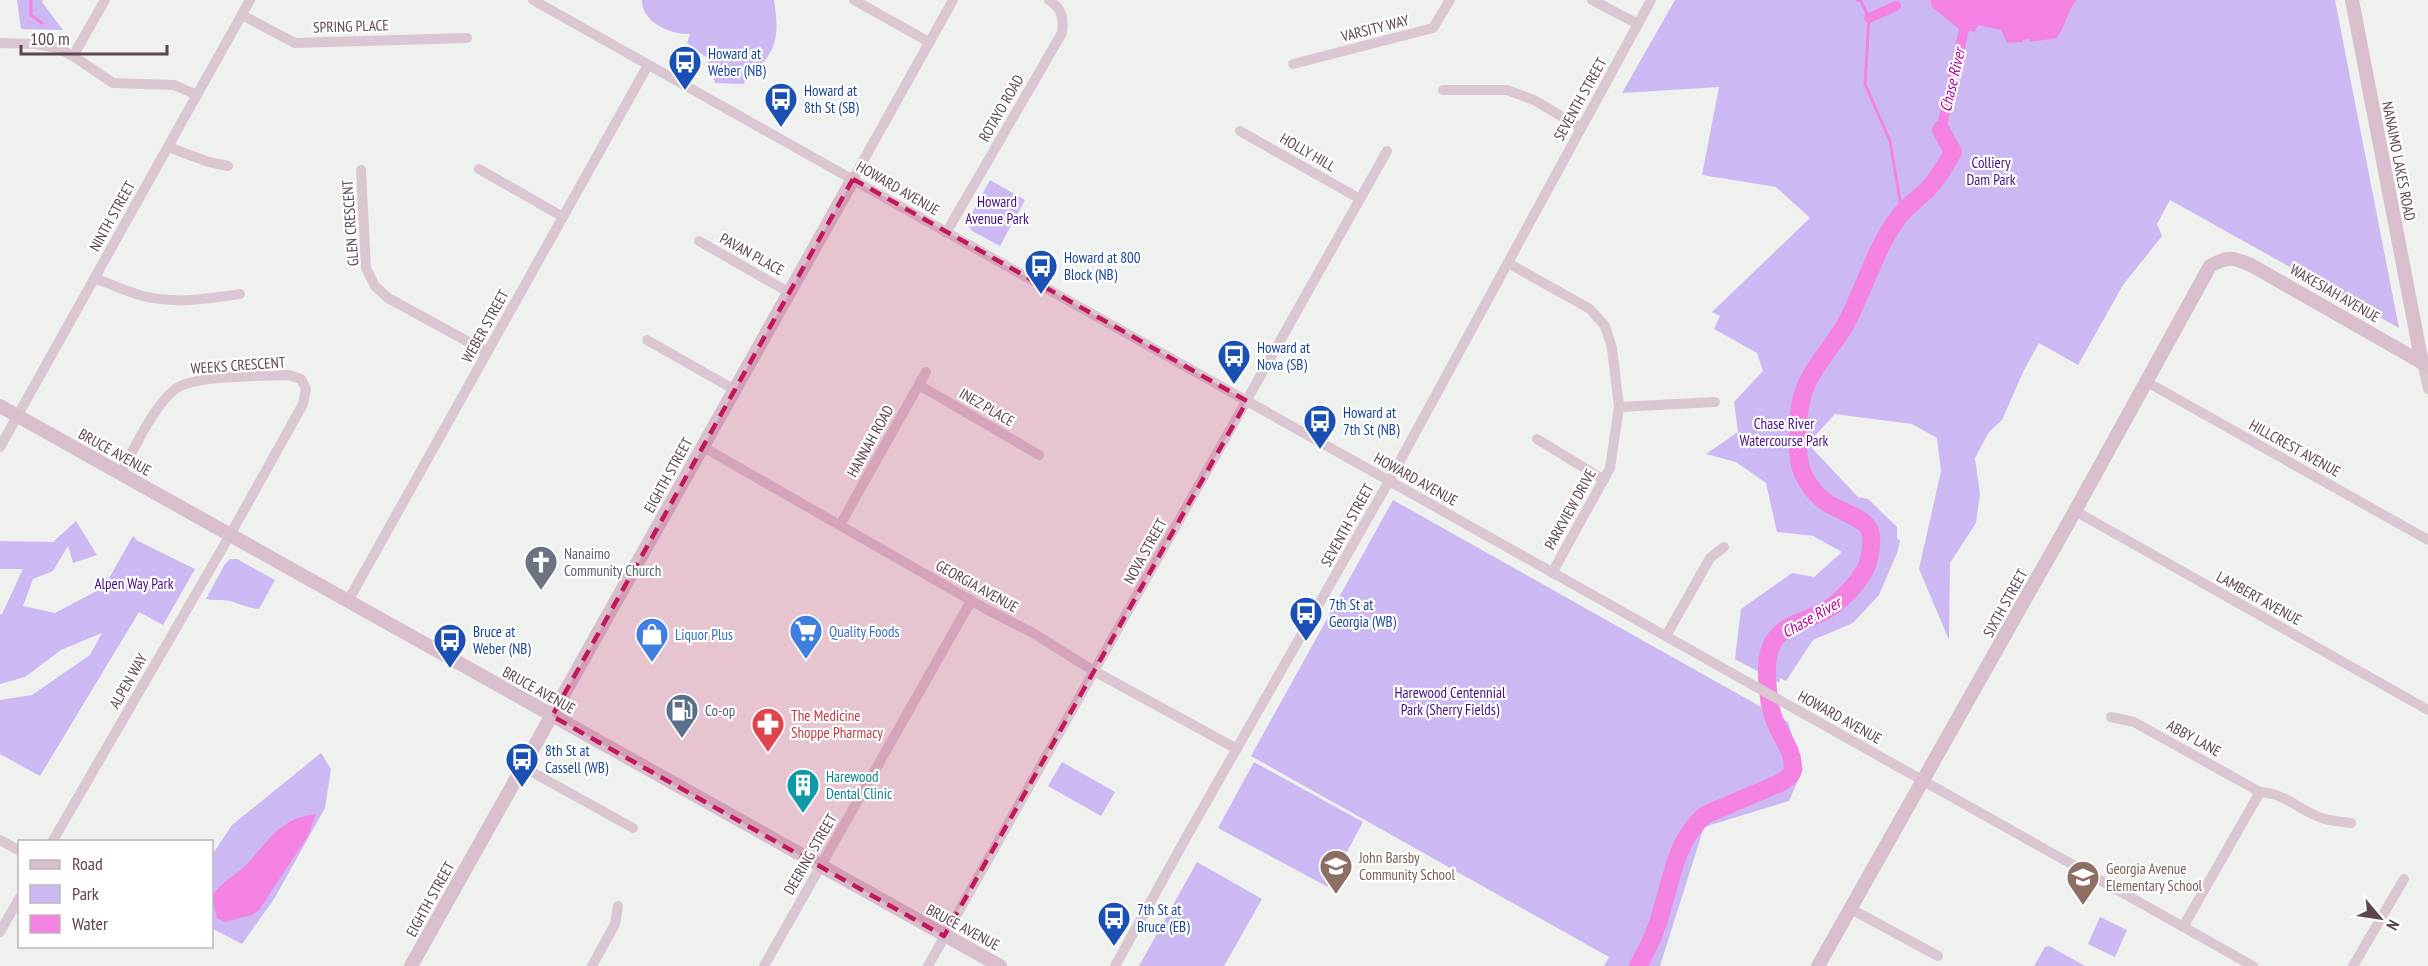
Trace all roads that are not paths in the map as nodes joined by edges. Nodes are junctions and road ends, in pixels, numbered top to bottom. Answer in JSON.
{"nodes":[{"id":1,"x":105,"y":0,"type":"edge"},
{"id":2,"x":250,"y":0,"type":"edge"},
{"id":3,"x":533,"y":0,"type":"edge"},
{"id":4,"x":854,"y":0,"type":"edge"},
{"id":5,"x":953,"y":0,"type":"edge"},
{"id":6,"x":1049,"y":0,"type":"edge"},
{"id":7,"x":1450,"y":0,"type":"edge"},
{"id":8,"x":1592,"y":0,"type":"edge"},
{"id":9,"x":1651,"y":0,"type":"edge"},
{"id":10,"x":2352,"y":0,"type":"edge"},
{"id":11,"x":242,"y":15,"type":"junction"},
{"id":12,"x":1638,"y":24,"type":"junction"},
{"id":13,"x":467,"y":38,"type":"dead end"},
{"id":14,"x":929,"y":42,"type":"junction"},
{"id":15,"x":0,"y":43,"type":"edge"},
{"id":16,"x":74,"y":56,"type":"junction"},
{"id":17,"x":1293,"y":64,"type":"dead end"},
{"id":18,"x":648,"y":65,"type":"junction"},
{"id":19,"x":1443,"y":90,"type":"dead end"},
{"id":20,"x":197,"y":95,"type":"junction"},
{"id":21,"x":1581,"y":128,"type":"junction"},
{"id":22,"x":1240,"y":131,"type":"dead end"},
{"id":23,"x":168,"y":147,"type":"junction"},
{"id":24,"x":1387,"y":151,"type":"dead end"},
{"id":25,"x":228,"y":166,"type":"dead end"},
{"id":26,"x":479,"y":169,"type":"dead end"},
{"id":27,"x":361,"y":170,"type":"dead end"},
{"id":28,"x":853,"y":179,"type":"junction"},
{"id":29,"x":1360,"y":199,"type":"junction"},
{"id":30,"x":563,"y":217,"type":"junction"},
{"id":31,"x":946,"y":233,"type":"junction"},
{"id":32,"x":699,"y":242,"type":"dead end"},
{"id":33,"x":2223,"y":259,"type":"joint"},
{"id":34,"x":1508,"y":263,"type":"junction"},
{"id":35,"x":95,"y":278,"type":"junction"},
{"id":36,"x":790,"y":292,"type":"junction"},
{"id":37,"x":240,"y":294,"type":"dead end"},
{"id":38,"x":647,"y":340,"type":"dead end"},
{"id":39,"x":487,"y":352,"type":"junction"},
{"id":40,"x":2425,"y":364,"type":"edge"},
{"id":41,"x":926,"y":372,"type":"dead end"},
{"id":42,"x":2147,"y":382,"type":"junction"},
{"id":43,"x":919,"y":385,"type":"junction"},
{"id":44,"x":2428,"y":389,"type":"edge"},
{"id":45,"x":735,"y":390,"type":"junction"},
{"id":46,"x":1246,"y":401,"type":"junction"},
{"id":47,"x":1715,"y":402,"type":"dead end"},
{"id":48,"x":0,"y":406,"type":"edge"},
{"id":49,"x":1619,"y":407,"type":"junction"},
{"id":50,"x":17,"y":416,"type":"junction"},
{"id":51,"x":1537,"y":439,"type":"dead end"},
{"id":52,"x":0,"y":447,"type":"edge"},
{"id":53,"x":703,"y":447,"type":"junction"},
{"id":54,"x":1039,"y":455,"type":"dead end"},
{"id":55,"x":120,"y":474,"type":"junction"},
{"id":56,"x":1604,"y":480,"type":"junction"},
{"id":57,"x":1389,"y":481,"type":"junction"},
{"id":58,"x":2075,"y":512,"type":"junction"},
{"id":59,"x":840,"y":525,"type":"junction"},
{"id":60,"x":230,"y":535,"type":"junction"},
{"id":61,"x":2428,"y":540,"type":"edge"},
{"id":62,"x":1724,"y":547,"type":"dead end"},
{"id":63,"x":1552,"y":573,"type":"junction"},
{"id":64,"x":971,"y":601,"type":"junction"},
{"id":65,"x":348,"y":602,"type":"junction"},
{"id":66,"x":1666,"y":636,"type":"junction"},
{"id":67,"x":1094,"y":671,"type":"junction"},
{"id":68,"x":2428,"y":710,"type":"edge"},
{"id":69,"x":552,"y":716,"type":"junction"},
{"id":70,"x":2111,"y":717,"type":"dead end"},
{"id":71,"x":1238,"y":749,"type":"junction"},
{"id":72,"x":523,"y":766,"type":"junction"},
{"id":73,"x":1924,"y":781,"type":"junction"},
{"id":74,"x":2260,"y":792,"type":"junction"},
{"id":75,"x":2351,"y":823,"type":"dead end"},
{"id":76,"x":633,"y":828,"type":"dead end"},
{"id":77,"x":0,"y":840,"type":"edge"},
{"id":78,"x":53,"y":840,"type":"edge"},
{"id":79,"x":18,"y":850,"type":"edge"},
{"id":80,"x":820,"y":867,"type":"junction"},
{"id":81,"x":2404,"y":879,"type":"dead end"},
{"id":82,"x":18,"y":900,"type":"edge"},
{"id":83,"x":618,"y":906,"type":"dead end"},
{"id":84,"x":1851,"y":909,"type":"junction"},
{"id":85,"x":2183,"y":927,"type":"junction"},
{"id":86,"x":0,"y":932,"type":"edge"},
{"id":87,"x":944,"y":936,"type":"junction"},
{"id":88,"x":1938,"y":956,"type":"dead end"},
{"id":89,"x":411,"y":966,"type":"edge"},
{"id":90,"x":592,"y":966,"type":"edge"},
{"id":91,"x":764,"y":966,"type":"edge"},
{"id":92,"x":928,"y":966,"type":"edge"},
{"id":93,"x":1000,"y":966,"type":"edge"},
{"id":94,"x":1115,"y":966,"type":"edge"},
{"id":95,"x":1818,"y":966,"type":"edge"},
{"id":96,"x":2253,"y":966,"type":"edge"},
{"id":97,"x":2353,"y":966,"type":"edge"}],
"edges":[{"from":1,"to":16,"type":"street"},
{"from":2,"to":11,"type":"street","name":"NINTH STREET"},
{"from":3,"to":18,"type":"street","name":"HOWARD AVENUE"},
{"from":4,"to":14,"type":"street"},
{"from":5,"to":14,"type":"street","name":"EIGHTH STREET"},
{"from":6,"to":31,"type":"street","name":"ROTAYO ROAD"},
{"from":7,"to":17,"type":"street","name":"VARSITY WAY"},
{"from":8,"to":12,"type":"street"},
{"from":9,"to":12,"type":"street","name":"SEVENTH STREET"},
{"from":10,"to":40,"type":"street","name":"NANAIMO LAKES ROAD"},
{"from":11,"to":13,"type":"street","name":"SPRING PLACE"},
{"from":11,"to":20,"type":"street","name":"NINTH STREET"},
{"from":12,"to":21,"type":"street","name":"SEVENTH STREET"},
{"from":14,"to":28,"type":"street","name":"EIGHTH STREET"},
{"from":15,"to":16,"type":"street"},
{"from":16,"to":20,"type":"street"},
{"from":18,"to":28,"type":"street","name":"HOWARD AVENUE"},
{"from":18,"to":30,"type":"street","name":"WEBER STREET"},
{"from":19,"to":21,"type":"street"},
{"from":20,"to":23,"type":"street","name":"NINTH STREET"},
{"from":21,"to":34,"type":"street","name":"SEVENTH STREET"},
{"from":22,"to":29,"type":"street","name":"HOLLY HILL"},
{"from":23,"to":25,"type":"street"},
{"from":23,"to":35,"type":"street","name":"NINTH STREET"},
{"from":24,"to":29,"type":"street","name":"NOVA STREET"},
{"from":26,"to":30,"type":"street"},
{"from":27,"to":39,"type":"street","name":"GLEN CRESCENT"},
{"from":28,"to":31,"type":"street","name":"HOWARD AVENUE"},
{"from":28,"to":36,"type":"street","name":"EIGHTH STREET"},
{"from":29,"to":46,"type":"street","name":"NOVA STREET"},
{"from":30,"to":39,"type":"street","name":"WEBER STREET"},
{"from":31,"to":46,"type":"street","name":"HOWARD AVENUE"},
{"from":32,"to":36,"type":"street","name":"PAVAN PLACE"},
{"from":33,"to":40,"type":"street","name":"WAKESIAH AVENUE"},
{"from":33,"to":42,"type":"street","name":"SIXTH STREET"},
{"from":34,"to":49,"type":"street","name":"PARKVIEW DRIVE"},
{"from":34,"to":57,"type":"street","name":"SEVENTH STREET"},
{"from":35,"to":37,"type":"street"},
{"from":35,"to":50,"type":"street","name":"NINTH STREET"},
{"from":36,"to":45,"type":"street","name":"EIGHTH STREET"},
{"from":38,"to":45,"type":"street"},
{"from":39,"to":65,"type":"street","name":"WEBER STREET"},
{"from":40,"to":44,"type":"street"},
{"from":41,"to":43,"type":"street","name":"HANNAH ROAD"},
{"from":42,"to":58,"type":"street","name":"SIXTH STREET"},
{"from":42,"to":61,"type":"street","name":"HILLCREST AVENUE"},
{"from":43,"to":54,"type":"street","name":"INEZ PLACE"},
{"from":43,"to":59,"type":"street","name":"HANNAH ROAD"},
{"from":45,"to":53,"type":"street","name":"EIGHTH STREET"},
{"from":46,"to":57,"type":"street","name":"HOWARD AVENUE"},
{"from":46,"to":67,"type":"street","name":"NOVA STREET"},
{"from":47,"to":49,"type":"street"},
{"from":48,"to":50,"type":"street","name":"BRUCE AVENUE"},
{"from":49,"to":56,"type":"street","name":"PARKVIEW DRIVE"},
{"from":50,"to":52,"type":"street","name":"NINTH STREET"},
{"from":50,"to":55,"type":"street","name":"BRUCE AVENUE"},
{"from":51,"to":56,"type":"street"},
{"from":53,"to":59,"type":"street","name":"GEORGIA AVENUE"},
{"from":53,"to":69,"type":"street","name":"EIGHTH STREET"},
{"from":55,"to":60,"type":"street","name":"BRUCE AVENUE"},
{"from":55,"to":60,"type":"street","name":"WEEKS CRESCENT"},
{"from":56,"to":63,"type":"street","name":"PARKVIEW DRIVE"},
{"from":57,"to":63,"type":"street","name":"HOWARD AVENUE"},
{"from":57,"to":71,"type":"street","name":"SEVENTH STREET"},
{"from":58,"to":68,"type":"street","name":"LAMBERT AVENUE"},
{"from":58,"to":73,"type":"street","name":"SIXTH STREET"},
{"from":59,"to":64,"type":"street","name":"GEORGIA AVENUE"},
{"from":60,"to":65,"type":"street","name":"BRUCE AVENUE"},
{"from":60,"to":78,"type":"street","name":"ALPEN WAY"},
{"from":62,"to":66,"type":"street"},
{"from":63,"to":66,"type":"street","name":"HOWARD AVENUE"},
{"from":64,"to":67,"type":"street","name":"GEORGIA AVENUE"},
{"from":64,"to":80,"type":"street","name":"DEERING STREET"},
{"from":65,"to":69,"type":"street","name":"BRUCE AVENUE"},
{"from":66,"to":73,"type":"street","name":"HOWARD AVENUE"},
{"from":67,"to":71,"type":"street","name":"GEORGIA AVENUE"},
{"from":67,"to":87,"type":"street","name":"NOVA STREET"},
{"from":69,"to":72,"type":"street","name":"EIGHTH STREET"},
{"from":69,"to":80,"type":"street","name":"BRUCE AVENUE"},
{"from":70,"to":74,"type":"street","name":"ABBY LANE"},
{"from":71,"to":94,"type":"street","name":"SEVENTH STREET"},
{"from":72,"to":76,"type":"street"},
{"from":72,"to":89,"type":"street","name":"EIGHTH STREET"},
{"from":73,"to":84,"type":"street","name":"SIXTH STREET"},
{"from":73,"to":85,"type":"street","name":"HOWARD AVENUE"},
{"from":74,"to":75,"type":"street","name":"ABBY LANE"},
{"from":74,"to":85,"type":"street"},
{"from":77,"to":79,"type":"street"},
{"from":80,"to":87,"type":"street","name":"BRUCE AVENUE"},
{"from":80,"to":91,"type":"street","name":"DEERING STREET"},
{"from":81,"to":97,"type":"street"},
{"from":82,"to":86,"type":"street"},
{"from":83,"to":90,"type":"street"},
{"from":84,"to":88,"type":"street"},
{"from":84,"to":95,"type":"street","name":"SIXTH STREET"},
{"from":85,"to":96,"type":"street","name":"HOWARD AVENUE"},
{"from":87,"to":92,"type":"street","name":"NOVA STREET"},
{"from":87,"to":93,"type":"street","name":"BRUCE AVENUE"}]}
